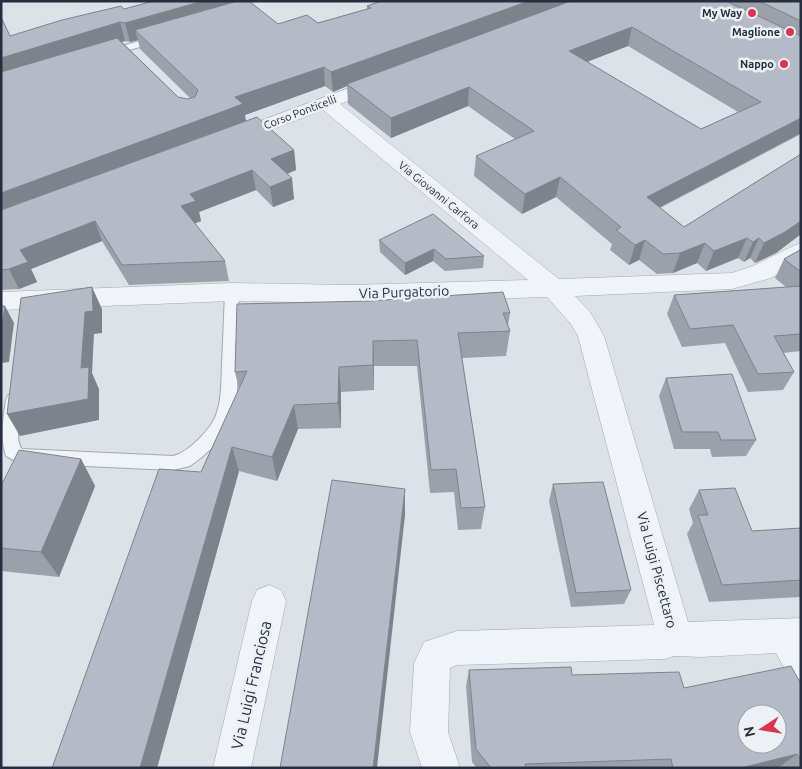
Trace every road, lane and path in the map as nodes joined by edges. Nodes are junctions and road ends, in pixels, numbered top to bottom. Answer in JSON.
{"nodes":[{"id":1,"x":172,"y":34,"type":"edge"},
{"id":2,"x":126,"y":48,"type":"junction"},
{"id":3,"x":105,"y":54,"type":"edge"},
{"id":4,"x":141,"y":62,"type":"edge"},
{"id":5,"x":404,"y":73,"type":"edge"},
{"id":6,"x":326,"y":102,"type":"junction"},
{"id":7,"x":215,"y":141,"type":"edge"},
{"id":8,"x":801,"y":251,"type":"edge"},
{"id":9,"x":552,"y":287,"type":"junction"},
{"id":10,"x":232,"y":292,"type":"junction"},
{"id":11,"x":1,"y":302,"type":"edge"},
{"id":12,"x":16,"y":384,"type":"edge"},
{"id":13,"x":270,"y":601,"type":"dead end"},
{"id":14,"x":674,"y":639,"type":"junction"},
{"id":15,"x":796,"y":644,"type":"edge"},
{"id":16,"x":437,"y":766,"type":"edge"},
{"id":17,"x":232,"y":768,"type":"edge"}],
"edges":[{"from":1,"to":2,"type":"lane"},
{"from":2,"to":3,"type":"street"},
{"from":2,"to":4,"type":"street"},
{"from":5,"to":6,"type":"street","name":"Corso Ponticelli"},
{"from":6,"to":7,"type":"street","name":"Corso Ponticelli"},
{"from":6,"to":9,"type":"street","name":"Via Giovanni Carfora"},
{"from":8,"to":9,"type":"street","name":"Via Purgatorio"},
{"from":9,"to":10,"type":"street","name":"Via Purgatorio"},
{"from":9,"to":14,"type":"street","name":"Via Luigi Piscettaro"},
{"from":10,"to":11,"type":"street","name":"Via Purgatorio"},
{"from":10,"to":12,"type":"lane"},
{"from":13,"to":17,"type":"street","name":"Via Luigi Franciosa"},
{"from":14,"to":15,"type":"street"},
{"from":14,"to":16,"type":"street","name":"Via Luigi Piscettaro"}]}
